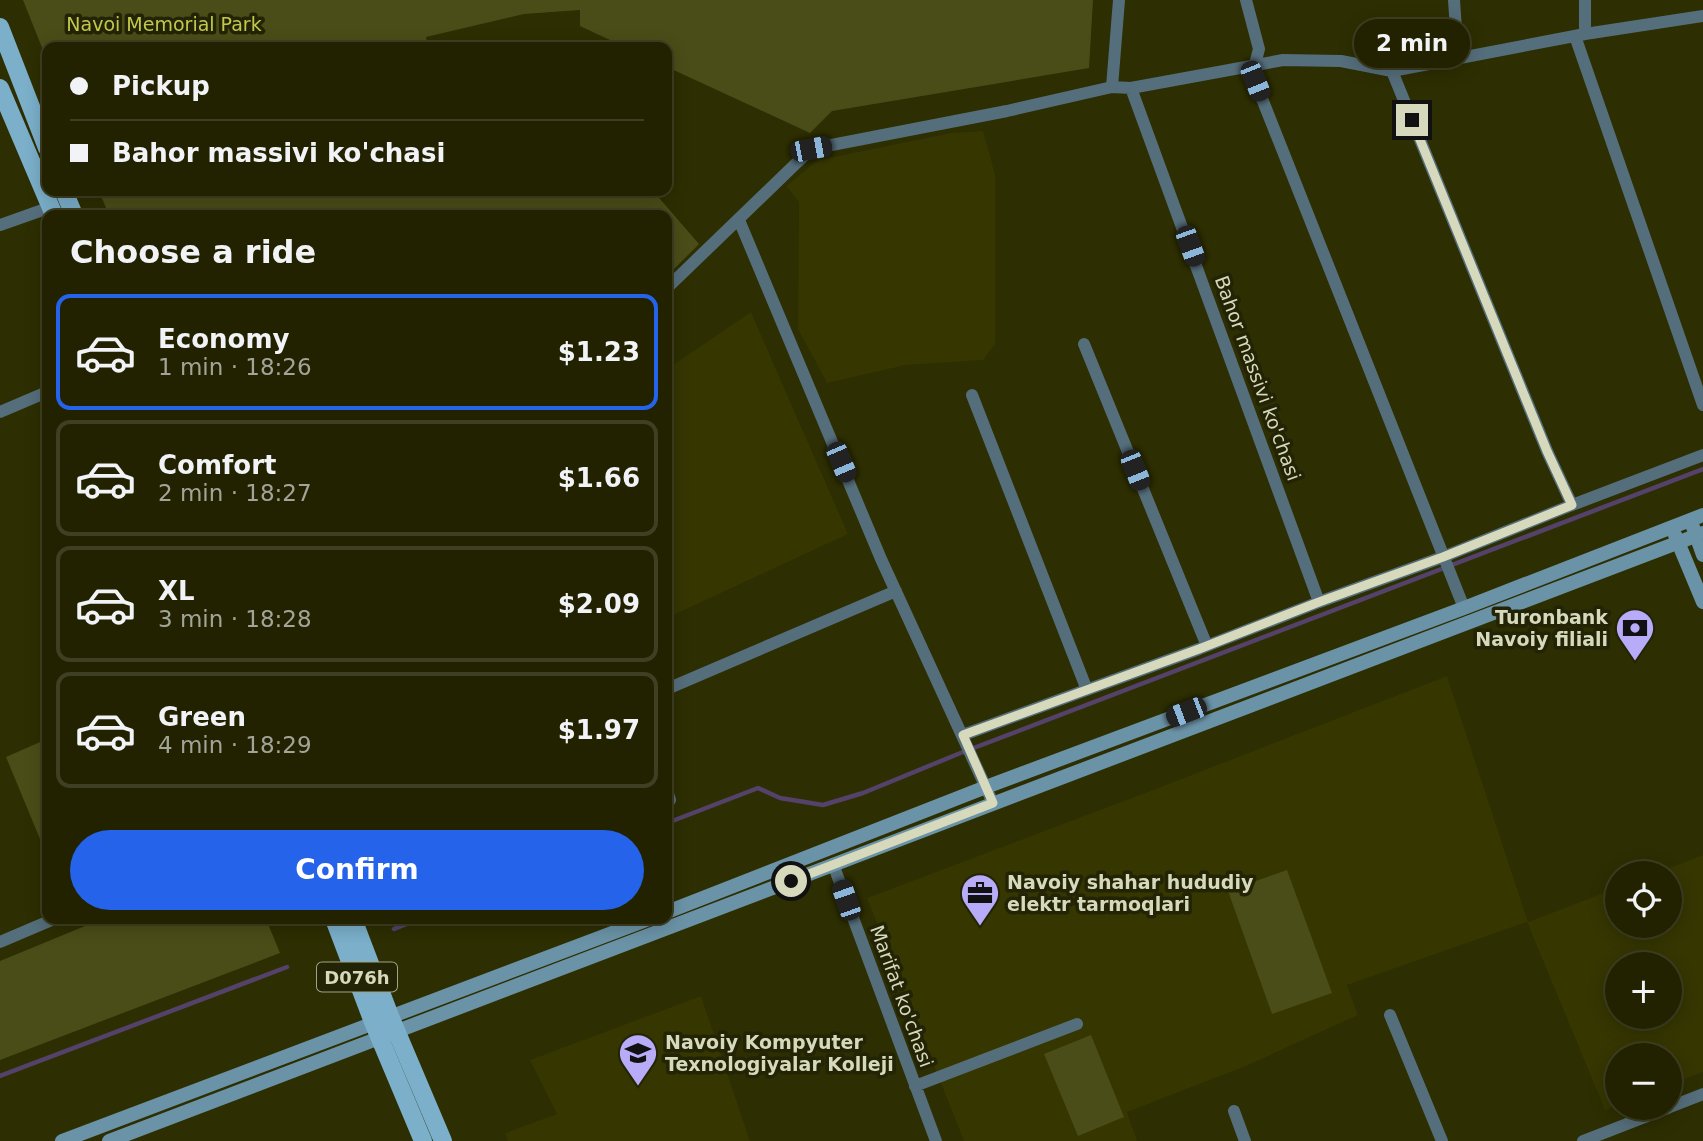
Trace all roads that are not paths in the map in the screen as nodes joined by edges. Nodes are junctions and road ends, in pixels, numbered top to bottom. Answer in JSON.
{"nodes":[{"id":1,"x":1119,"y":0,"type":"edge"},
{"id":2,"x":1246,"y":0,"type":"edge"},
{"id":3,"x":1454,"y":0,"type":"edge"},
{"id":4,"x":1585,"y":0,"type":"edge"},
{"id":5,"x":1703,"y":16,"type":"edge"},
{"id":6,"x":0,"y":27,"type":"edge"},
{"id":7,"x":1580,"y":35,"type":"junction"},
{"id":8,"x":1458,"y":59,"type":"junction"},
{"id":9,"x":1255,"y":64,"type":"junction"},
{"id":10,"x":1392,"y":71,"type":"junction"},
{"id":11,"x":1112,"y":87,"type":"junction"},
{"id":12,"x":1131,"y":88,"type":"junction"},
{"id":13,"x":0,"y":89,"type":"edge"},
{"id":14,"x":42,"y":135,"type":"edge"},
{"id":15,"x":42,"y":188,"type":"edge"},
{"id":16,"x":42,"y":214,"type":"edge"},
{"id":17,"x":739,"y":220,"type":"junction"},
{"id":18,"x":0,"y":225,"type":"edge"},
{"id":19,"x":672,"y":283,"type":"edge"},
{"id":20,"x":1084,"y":344,"type":"dead end"},
{"id":21,"x":42,"y":394,"type":"edge"},
{"id":22,"x":972,"y":395,"type":"dead end"},
{"id":23,"x":1703,"y":405,"type":"edge"},
{"id":24,"x":0,"y":412,"type":"edge"},
{"id":25,"x":1703,"y":455,"type":"edge"},
{"id":26,"x":1572,"y":505,"type":"junction"},
{"id":27,"x":1696,"y":517,"type":"edge"},
{"id":28,"x":1672,"y":527,"type":"junction"},
{"id":29,"x":1699,"y":534,"type":"edge"},
{"id":30,"x":1679,"y":542,"type":"junction"},
{"id":31,"x":1703,"y":555,"type":"edge"},
{"id":32,"x":1443,"y":557,"type":"junction"},
{"id":33,"x":896,"y":591,"type":"junction"},
{"id":34,"x":1319,"y":602,"type":"junction"},
{"id":35,"x":1703,"y":602,"type":"edge"},
{"id":36,"x":1464,"y":608,"type":"junction"},
{"id":37,"x":1207,"y":646,"type":"junction"},
{"id":38,"x":672,"y":688,"type":"edge"},
{"id":39,"x":1087,"y":690,"type":"junction"},
{"id":40,"x":963,"y":735,"type":"junction"},
{"id":41,"x":986,"y":787,"type":"junction"},
{"id":42,"x":993,"y":803,"type":"junction"},
{"id":43,"x":833,"y":864,"type":"junction"},
{"id":44,"x":672,"y":910,"type":"edge"},
{"id":45,"x":672,"y":915,"type":"edge"},
{"id":46,"x":42,"y":924,"type":"edge"},
{"id":47,"x":336,"y":924,"type":"edge"},
{"id":48,"x":354,"y":924,"type":"edge"},
{"id":49,"x":645,"y":924,"type":"edge"},
{"id":50,"x":0,"y":942,"type":"edge"},
{"id":51,"x":1390,"y":1015,"type":"dead end"},
{"id":52,"x":1077,"y":1024,"type":"dead end"},
{"id":53,"x":385,"y":1026,"type":"junction"},
{"id":54,"x":915,"y":1086,"type":"junction"},
{"id":55,"x":1703,"y":1094,"type":"edge"},
{"id":56,"x":1682,"y":1102,"type":"edge"},
{"id":57,"x":1234,"y":1111,"type":"dead end"},
{"id":58,"x":1636,"y":1120,"type":"edge"},
{"id":59,"x":107,"y":1123,"type":"junction"},
{"id":60,"x":112,"y":1140,"type":"edge"},
{"id":61,"x":62,"y":1141,"type":"edge"},
{"id":62,"x":422,"y":1141,"type":"edge"},
{"id":63,"x":443,"y":1141,"type":"edge"},
{"id":64,"x":936,"y":1141,"type":"edge"},
{"id":65,"x":1245,"y":1141,"type":"edge"},
{"id":66,"x":1442,"y":1141,"type":"edge"},
{"id":67,"x":1583,"y":1141,"type":"edge"}],
"edges":[{"from":1,"to":11,"type":"street"},
{"from":2,"to":9,"type":"street"},
{"from":3,"to":8,"type":"street"},
{"from":4,"to":7,"type":"street"},
{"from":5,"to":7,"type":"street"},
{"from":6,"to":14,"type":"main road"},
{"from":7,"to":8,"type":"street"},
{"from":7,"to":23,"type":"street"},
{"from":8,"to":10,"type":"street"},
{"from":9,"to":10,"type":"street"},
{"from":9,"to":12,"type":"street"},
{"from":9,"to":32,"type":"street"},
{"from":10,"to":26,"type":"street"},
{"from":11,"to":12,"type":"street"},
{"from":11,"to":17,"type":"street"},
{"from":12,"to":34,"type":"street","name":"Bahor massivi ko'chasi"},
{"from":13,"to":15,"type":"main road"},
{"from":16,"to":18,"type":"street"},
{"from":17,"to":19,"type":"street"},
{"from":17,"to":33,"type":"street"},
{"from":20,"to":37,"type":"street"},
{"from":21,"to":24,"type":"street"},
{"from":22,"to":39,"type":"street"},
{"from":25,"to":26,"type":"street"},
{"from":26,"to":32,"type":"street"},
{"from":27,"to":28,"type":"main road"},
{"from":27,"to":29,"type":"main road"},
{"from":28,"to":30,"type":"main road"},
{"from":28,"to":36,"type":"main road"},
{"from":29,"to":30,"type":"main road"},
{"from":29,"to":31,"type":"main road"},
{"from":30,"to":35,"type":"main road"},
{"from":30,"to":42,"type":"main road"},
{"from":32,"to":34,"type":"street"},
{"from":32,"to":36,"type":"street"},
{"from":33,"to":38,"type":"street"},
{"from":33,"to":40,"type":"street"},
{"from":34,"to":37,"type":"street"},
{"from":36,"to":41,"type":"main road"},
{"from":37,"to":39,"type":"street"},
{"from":39,"to":40,"type":"street"},
{"from":40,"to":41,"type":"street"},
{"from":41,"to":42,"type":"street"},
{"from":41,"to":44,"type":"main road"},
{"from":42,"to":43,"type":"main road"},
{"from":43,"to":45,"type":"main road"},
{"from":43,"to":54,"type":"street","name":"Marifat ko'chasi"},
{"from":46,"to":50,"type":"street"},
{"from":47,"to":53,"type":"main road","number":"D076h"},
{"from":48,"to":53,"type":"main road","number":"D076h"},
{"from":49,"to":53,"type":"main road"},
{"from":51,"to":66,"type":"street"},
{"from":52,"to":54,"type":"street"},
{"from":53,"to":59,"type":"main road"},
{"from":53,"to":60,"type":"main road"},
{"from":53,"to":62,"type":"main road"},
{"from":53,"to":63,"type":"main road"},
{"from":54,"to":64,"type":"street","name":"Marifat ko'chasi"},
{"from":55,"to":56,"type":"street"},
{"from":57,"to":65,"type":"street"},
{"from":58,"to":67,"type":"street"},
{"from":59,"to":60,"type":"street"},
{"from":59,"to":61,"type":"main road"}]}
